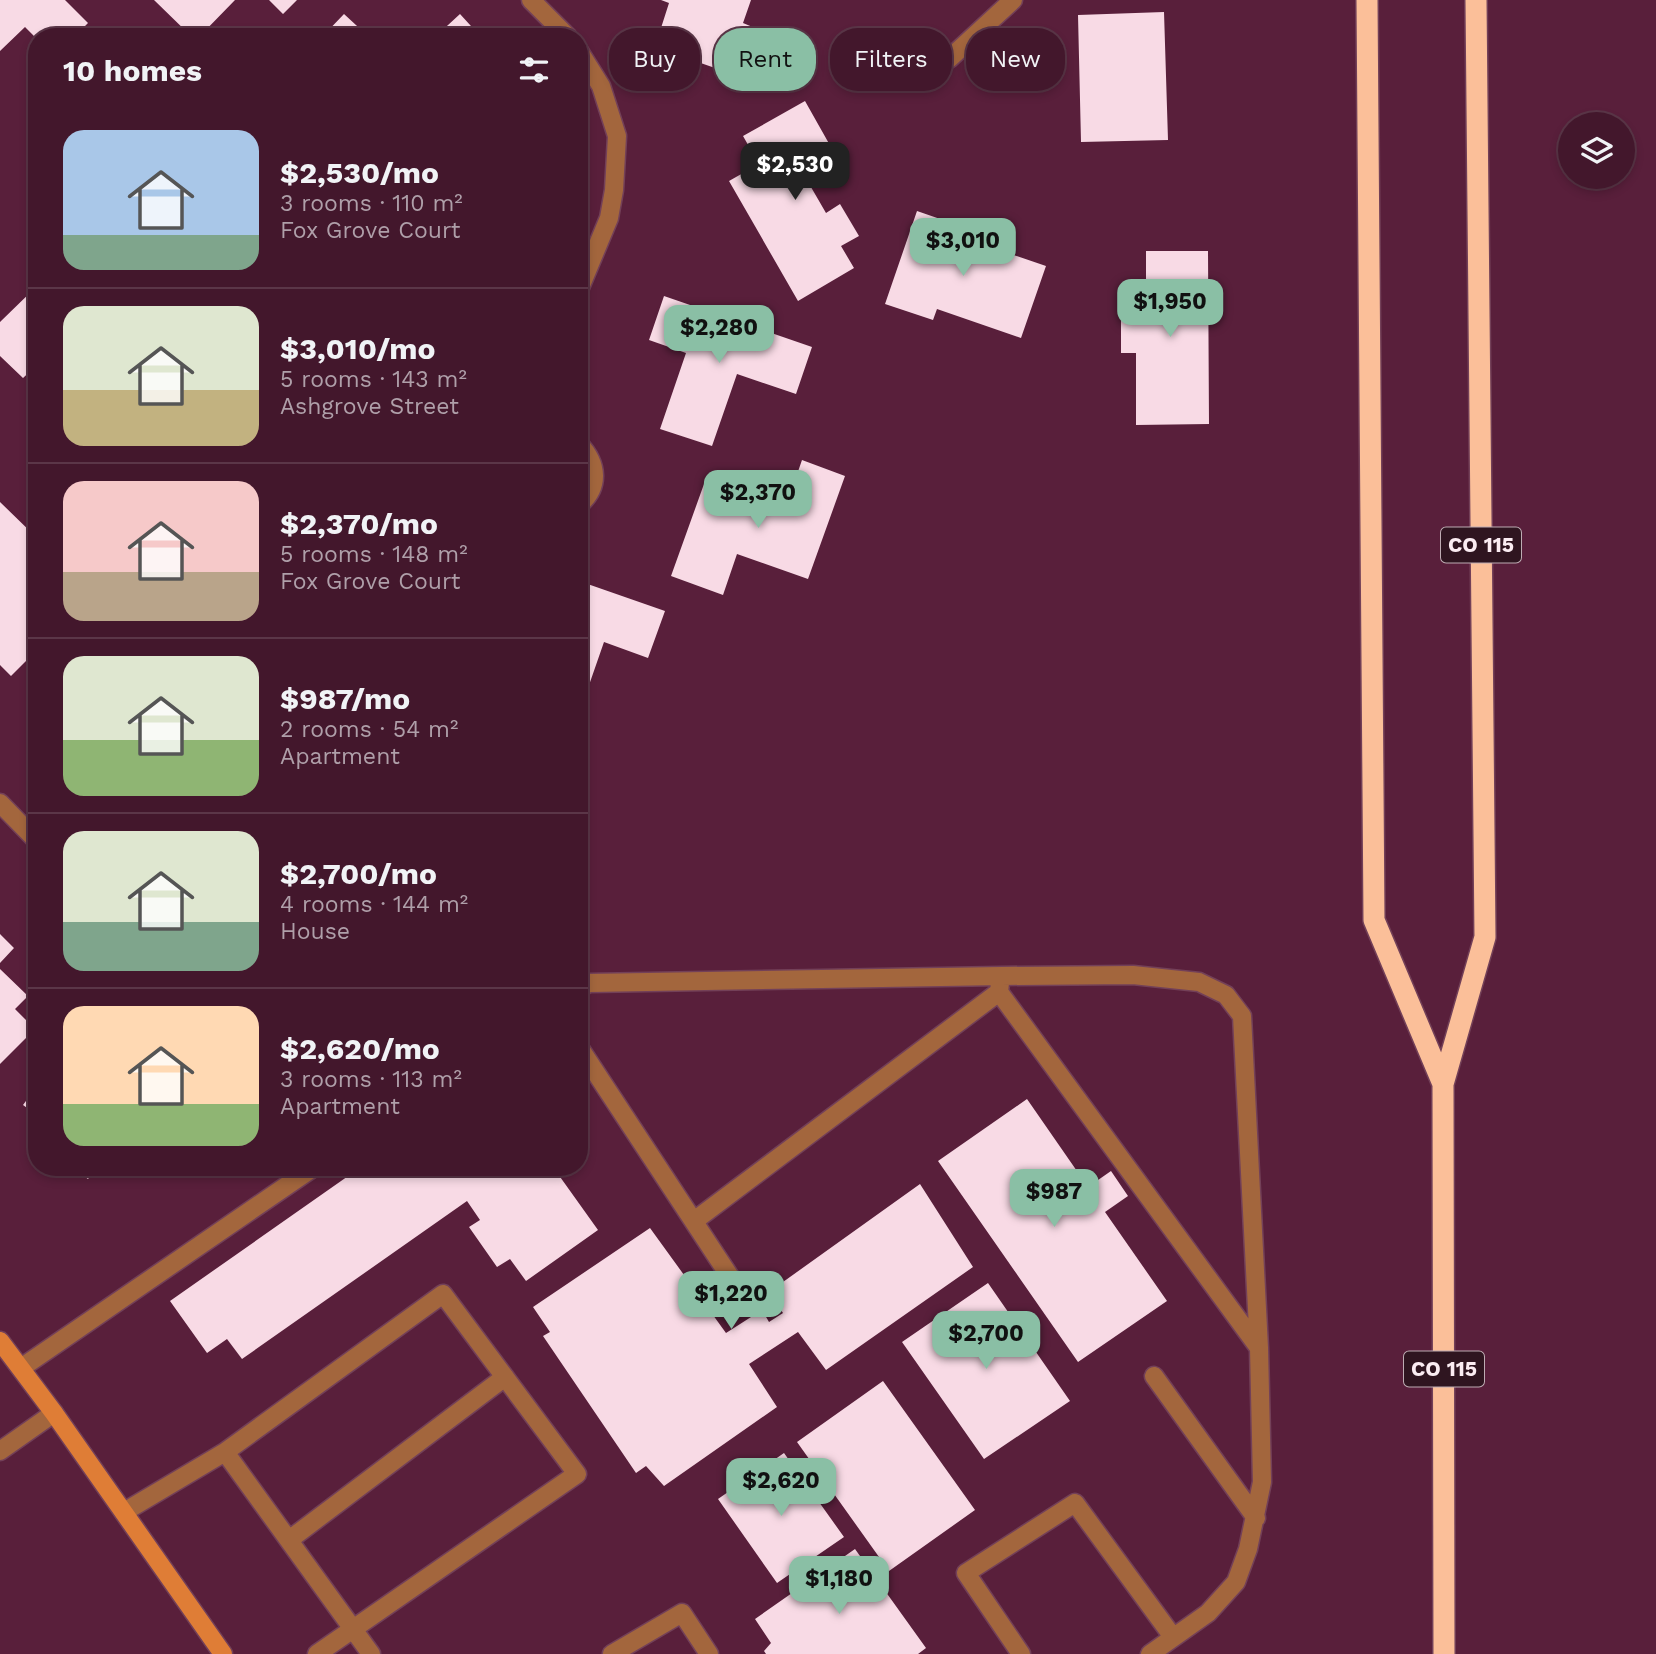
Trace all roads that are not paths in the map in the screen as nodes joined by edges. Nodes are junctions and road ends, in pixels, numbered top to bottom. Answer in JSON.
{"nodes":[{"id":1,"x":531,"y":0,"type":"edge"},
{"id":2,"x":1013,"y":0,"type":"edge"},
{"id":3,"x":1367,"y":0,"type":"edge"},
{"id":4,"x":1476,"y":0,"type":"edge"},
{"id":5,"x":559,"y":28,"type":"edge"},
{"id":6,"x":952,"y":56,"type":"edge"},
{"id":7,"x":588,"y":65,"type":"edge"},
{"id":8,"x":588,"y":268,"type":"edge"},
{"id":9,"x":588,"y":454,"type":"edge"},
{"id":10,"x":588,"y":497,"type":"edge"},
{"id":11,"x":0,"y":803,"type":"edge"},
{"id":12,"x":28,"y":832,"type":"edge"},
{"id":13,"x":588,"y":984,"type":"edge"},
{"id":14,"x":1000,"y":984,"type":"junction"},
{"id":15,"x":588,"y":1061,"type":"edge"},
{"id":16,"x":1443,"y":1084,"type":"junction"},
{"id":17,"x":301,"y":1176,"type":"edge"},
{"id":18,"x":694,"y":1222,"type":"junction"},
{"id":19,"x":744,"y":1298,"type":"dead end"},
{"id":20,"x":0,"y":1341,"type":"edge"},
{"id":21,"x":1259,"y":1348,"type":"junction"},
{"id":22,"x":21,"y":1368,"type":"junction"},
{"id":23,"x":1154,"y":1376,"type":"dead end"},
{"id":24,"x":505,"y":1377,"type":"junction"},
{"id":25,"x":54,"y":1413,"type":"junction"},
{"id":26,"x":0,"y":1451,"type":"edge"},
{"id":27,"x":225,"y":1452,"type":"junction"},
{"id":28,"x":124,"y":1512,"type":"junction"},
{"id":29,"x":1256,"y":1518,"type":"junction"},
{"id":30,"x":289,"y":1540,"type":"junction"},
{"id":31,"x":354,"y":1630,"type":"junction"},
{"id":32,"x":1173,"y":1637,"type":"junction"},
{"id":33,"x":223,"y":1654,"type":"edge"},
{"id":34,"x":317,"y":1654,"type":"edge"},
{"id":35,"x":371,"y":1654,"type":"edge"},
{"id":36,"x":612,"y":1654,"type":"edge"},
{"id":37,"x":709,"y":1654,"type":"edge"},
{"id":38,"x":1021,"y":1654,"type":"edge"},
{"id":39,"x":1150,"y":1654,"type":"edge"},
{"id":40,"x":1444,"y":1654,"type":"edge"}],
"edges":[{"from":1,"to":5,"type":"street"},
{"from":2,"to":6,"type":"street"},
{"from":3,"to":16,"type":"highway","number":"CO 115"},
{"from":4,"to":16,"type":"highway","number":"CO 115"},
{"from":7,"to":8,"type":"street"},
{"from":9,"to":10,"type":"street"},
{"from":11,"to":12,"type":"street"},
{"from":13,"to":14,"type":"street"},
{"from":14,"to":18,"type":"street"},
{"from":14,"to":21,"type":"street"},
{"from":14,"to":21,"type":"street"},
{"from":15,"to":18,"type":"street"},
{"from":16,"to":40,"type":"highway","number":"CO 115"},
{"from":17,"to":22,"type":"street"},
{"from":18,"to":19,"type":"street"},
{"from":20,"to":22,"type":"street"},
{"from":21,"to":29,"type":"street"},
{"from":22,"to":25,"type":"street"},
{"from":23,"to":29,"type":"street"},
{"from":24,"to":27,"type":"street"},
{"from":24,"to":30,"type":"street"},
{"from":24,"to":31,"type":"street"},
{"from":25,"to":26,"type":"street"},
{"from":25,"to":28,"type":"street"},
{"from":27,"to":28,"type":"street"},
{"from":27,"to":30,"type":"street"},
{"from":28,"to":33,"type":"street"},
{"from":29,"to":32,"type":"street"},
{"from":30,"to":31,"type":"street"},
{"from":31,"to":34,"type":"street"},
{"from":31,"to":35,"type":"street"},
{"from":32,"to":38,"type":"street"},
{"from":32,"to":39,"type":"street"},
{"from":36,"to":37,"type":"street"}]}
